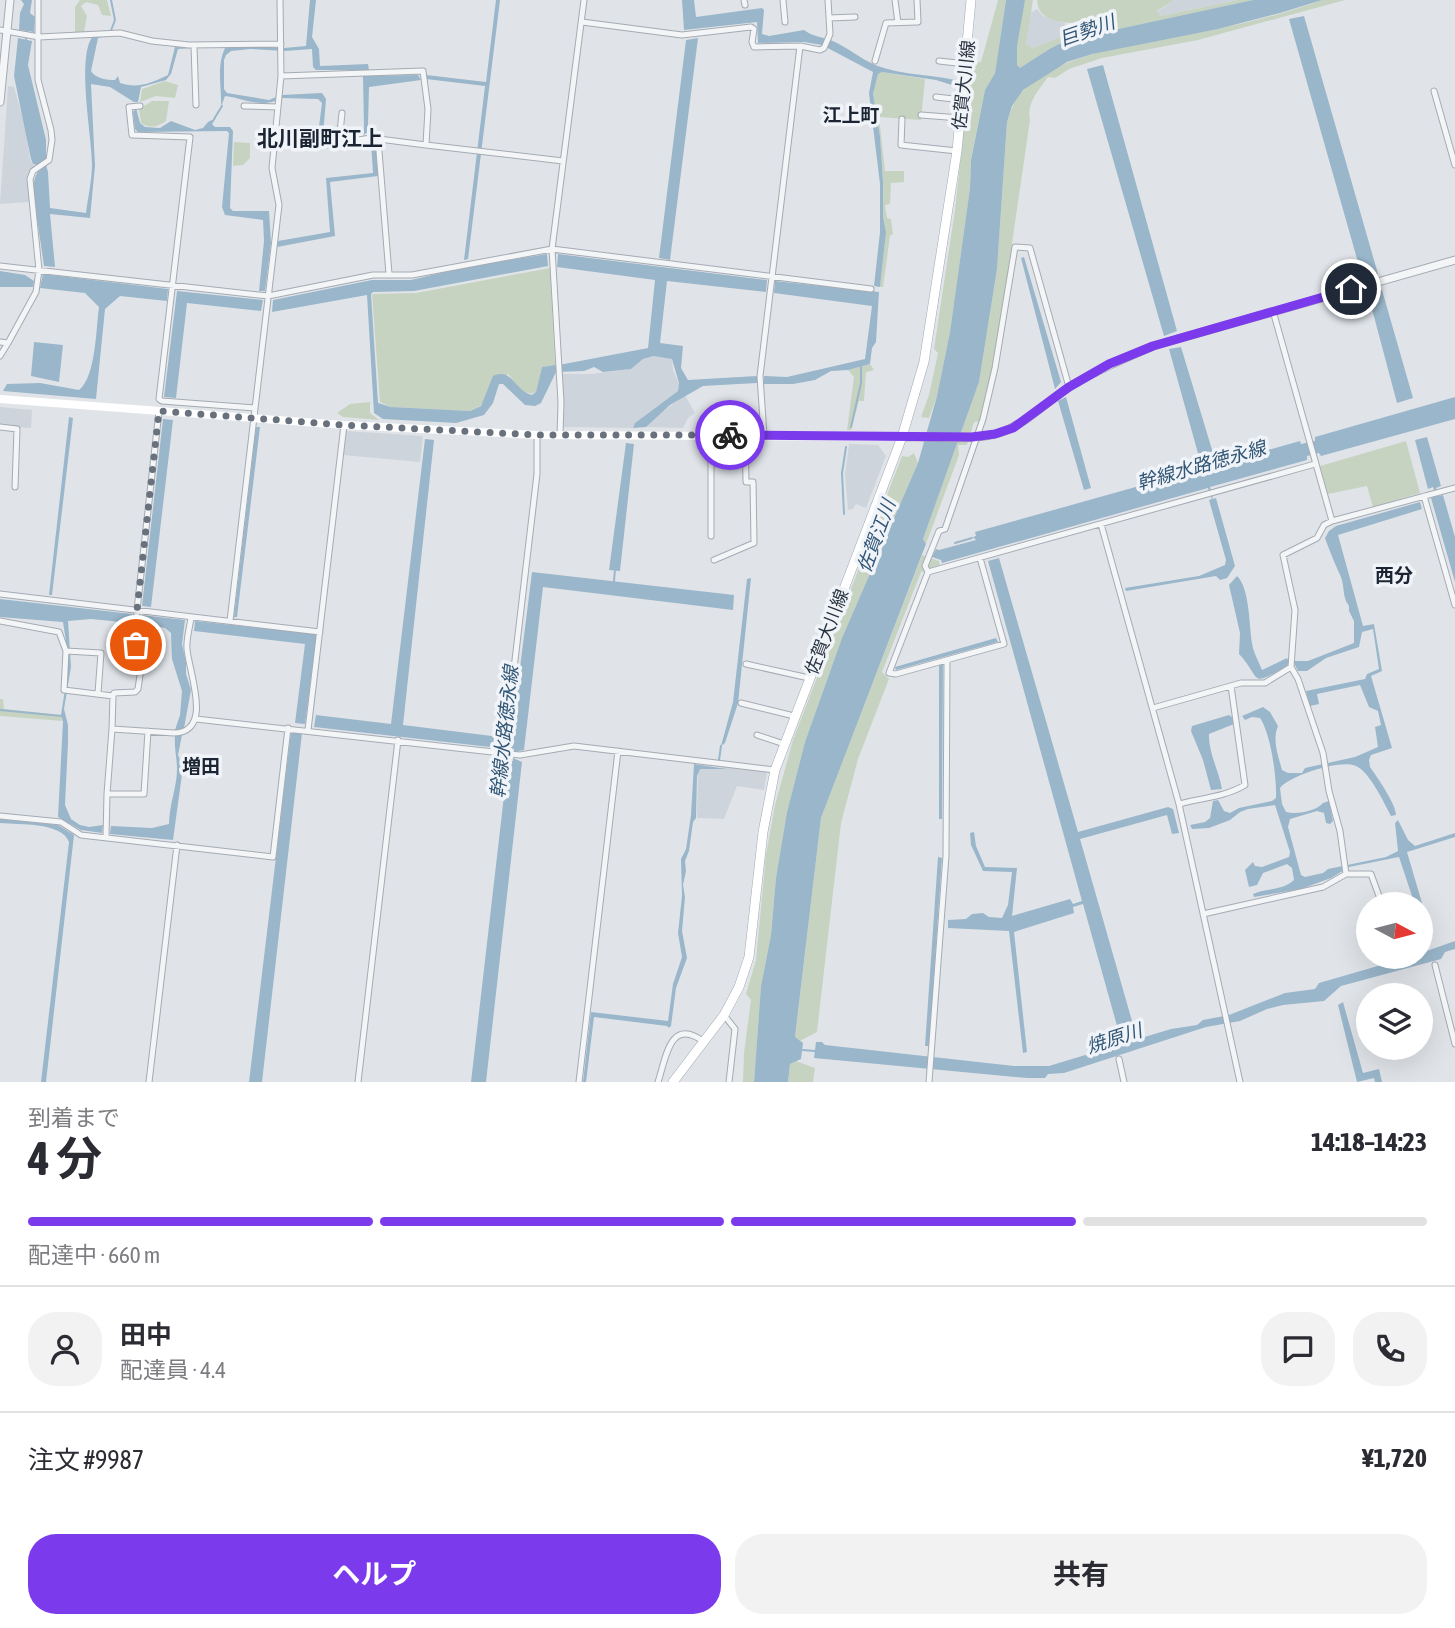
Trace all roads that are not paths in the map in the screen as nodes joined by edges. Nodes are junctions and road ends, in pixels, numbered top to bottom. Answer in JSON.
{"nodes":[{"id":1,"x":10,"y":0,"type":"edge"},
{"id":2,"x":38,"y":0,"type":"edge"},
{"id":3,"x":280,"y":0,"type":"edge"},
{"id":4,"x":584,"y":0,"type":"edge"},
{"id":5,"x":783,"y":0,"type":"edge"},
{"id":6,"x":828,"y":0,"type":"edge"},
{"id":7,"x":895,"y":0,"type":"edge"},
{"id":8,"x":917,"y":0,"type":"edge"},
{"id":9,"x":971,"y":0,"type":"edge"},
{"id":10,"x":855,"y":17,"type":"dead end"},
{"id":11,"x":829,"y":18,"type":"junction"},
{"id":12,"x":582,"y":22,"type":"junction"},
{"id":13,"x":785,"y":22,"type":"dead end"},
{"id":14,"x":898,"y":23,"type":"junction"},
{"id":15,"x":4,"y":30,"type":"edge"},
{"id":16,"x":39,"y":37,"type":"junction"},
{"id":17,"x":281,"y":44,"type":"junction"},
{"id":18,"x":192,"y":45,"type":"junction"},
{"id":19,"x":800,"y":46,"type":"junction"},
{"id":20,"x":875,"y":61,"type":"dead end"},
{"id":21,"x":939,"y":61,"type":"dead end"},
{"id":22,"x":966,"y":64,"type":"junction"},
{"id":23,"x":281,"y":76,"type":"junction"},
{"id":24,"x":1434,"y":90,"type":"dead end"},
{"id":25,"x":936,"y":97,"type":"dead end"},
{"id":26,"x":278,"y":100,"type":"junction"},
{"id":27,"x":962,"y":100,"type":"junction"},
{"id":28,"x":0,"y":102,"type":"edge"},
{"id":29,"x":196,"y":105,"type":"dead end"},
{"id":30,"x":137,"y":106,"type":"dead end"},
{"id":31,"x":244,"y":106,"type":"dead end"},
{"id":32,"x":342,"y":113,"type":"dead end"},
{"id":33,"x":921,"y":115,"type":"dead end"},
{"id":34,"x":960,"y":118,"type":"junction"},
{"id":35,"x":902,"y":119,"type":"dead end"},
{"id":36,"x":339,"y":139,"type":"junction"},
{"id":37,"x":375,"y":139,"type":"junction"},
{"id":38,"x":276,"y":141,"type":"junction"},
{"id":39,"x":426,"y":145,"type":"junction"},
{"id":40,"x":957,"y":151,"type":"junction"},
{"id":41,"x":564,"y":161,"type":"junction"},
{"id":42,"x":1455,"y":164,"type":"edge"},
{"id":43,"x":552,"y":249,"type":"junction"},
{"id":44,"x":1455,"y":260,"type":"edge"},
{"id":45,"x":0,"y":266,"type":"edge"},
{"id":46,"x":46,"y":270,"type":"junction"},
{"id":47,"x":389,"y":274,"type":"junction"},
{"id":48,"x":772,"y":276,"type":"junction"},
{"id":49,"x":871,"y":289,"type":"dead end"},
{"id":50,"x":172,"y":292,"type":"junction"},
{"id":51,"x":268,"y":303,"type":"junction"},
{"id":52,"x":1273,"y":311,"type":"junction"},
{"id":53,"x":0,"y":342,"type":"edge"},
{"id":54,"x":8,"y":343,"type":"junction"},
{"id":55,"x":0,"y":356,"type":"edge"},
{"id":56,"x":1069,"y":387,"type":"junction"},
{"id":57,"x":0,"y":399,"type":"edge"},
{"id":58,"x":159,"y":411,"type":"junction"},
{"id":59,"x":254,"y":413,"type":"junction"},
{"id":60,"x":344,"y":425,"type":"junction"},
{"id":61,"x":0,"y":427,"type":"edge"},
{"id":62,"x":537,"y":435,"type":"junction"},
{"id":63,"x":560,"y":435,"type":"junction"},
{"id":64,"x":711,"y":435,"type":"junction"},
{"id":65,"x":745,"y":436,"type":"junction"},
{"id":66,"x":764,"y":436,"type":"junction"},
{"id":67,"x":974,"y":436,"type":"junction"},
{"id":68,"x":902,"y":437,"type":"junction"},
{"id":69,"x":1315,"y":464,"type":"junction"},
{"id":70,"x":15,"y":487,"type":"dead end"},
{"id":71,"x":1455,"y":488,"type":"edge"},
{"id":72,"x":1424,"y":496,"type":"junction"},
{"id":73,"x":1332,"y":521,"type":"junction"},
{"id":74,"x":1101,"y":524,"type":"junction"},
{"id":75,"x":711,"y":536,"type":"dead end"},
{"id":76,"x":980,"y":558,"type":"junction"},
{"id":77,"x":714,"y":560,"type":"dead end"},
{"id":78,"x":928,"y":572,"type":"junction"},
{"id":79,"x":0,"y":594,"type":"edge"},
{"id":80,"x":1455,"y":605,"type":"edge"},
{"id":81,"x":137,"y":610,"type":"junction"},
{"id":82,"x":0,"y":621,"type":"edge"},
{"id":83,"x":230,"y":621,"type":"junction"},
{"id":84,"x":190,"y":623,"type":"junction"},
{"id":85,"x":320,"y":632,"type":"junction"},
{"id":86,"x":69,"y":651,"type":"junction"},
{"id":87,"x":947,"y":660,"type":"junction"},
{"id":88,"x":746,"y":664,"type":"dead end"},
{"id":89,"x":1291,"y":667,"type":"junction"},
{"id":90,"x":809,"y":678,"type":"junction"},
{"id":91,"x":1231,"y":686,"type":"junction"},
{"id":92,"x":98,"y":693,"type":"junction"},
{"id":93,"x":113,"y":696,"type":"junction"},
{"id":94,"x":741,"y":703,"type":"dead end"},
{"id":95,"x":1153,"y":708,"type":"junction"},
{"id":96,"x":794,"y":716,"type":"junction"},
{"id":97,"x":196,"y":719,"type":"junction"},
{"id":98,"x":288,"y":728,"type":"junction"},
{"id":99,"x":112,"y":729,"type":"junction"},
{"id":100,"x":308,"y":730,"type":"junction"},
{"id":101,"x":148,"y":732,"type":"junction"},
{"id":102,"x":757,"y":735,"type":"dead end"},
{"id":103,"x":398,"y":740,"type":"junction"},
{"id":104,"x":784,"y":744,"type":"junction"},
{"id":105,"x":618,"y":751,"type":"junction"},
{"id":106,"x":504,"y":753,"type":"junction"},
{"id":107,"x":775,"y":770,"type":"junction"},
{"id":108,"x":107,"y":794,"type":"junction"},
{"id":109,"x":1179,"y":804,"type":"junction"},
{"id":110,"x":0,"y":816,"type":"edge"},
{"id":111,"x":106,"y":837,"type":"junction"},
{"id":112,"x":177,"y":845,"type":"junction"},
{"id":113,"x":1346,"y":869,"type":"junction"},
{"id":114,"x":1377,"y":892,"type":"edge"},
{"id":115,"x":1203,"y":914,"type":"junction"},
{"id":116,"x":1435,"y":965,"type":"dead end"},
{"id":117,"x":724,"y":1016,"type":"junction"},
{"id":118,"x":704,"y":1042,"type":"junction"},
{"id":119,"x":1455,"y":1044,"type":"edge"},
{"id":120,"x":1119,"y":1059,"type":"dead end"},
{"id":121,"x":149,"y":1082,"type":"edge"},
{"id":122,"x":358,"y":1082,"type":"edge"},
{"id":123,"x":579,"y":1082,"type":"edge"},
{"id":124,"x":658,"y":1082,"type":"edge"},
{"id":125,"x":673,"y":1082,"type":"edge"},
{"id":126,"x":729,"y":1082,"type":"edge"},
{"id":127,"x":929,"y":1082,"type":"edge"},
{"id":128,"x":1124,"y":1082,"type":"edge"},
{"id":129,"x":1240,"y":1082,"type":"edge"}],
"edges":[{"from":1,"to":15,"type":"street"},
{"from":2,"to":16,"type":"street"},
{"from":3,"to":17,"type":"street"},
{"from":4,"to":12,"type":"street"},
{"from":5,"to":13,"type":"street"},
{"from":6,"to":11,"type":"street"},
{"from":7,"to":14,"type":"street"},
{"from":8,"to":14,"type":"street"},
{"from":9,"to":22,"type":"main road","name":"佐賀大川線"},
{"from":10,"to":11,"type":"street"},
{"from":11,"to":19,"type":"street"},
{"from":12,"to":19,"type":"street"},
{"from":12,"to":41,"type":"street"},
{"from":14,"to":20,"type":"street"},
{"from":15,"to":16,"type":"street"},
{"from":15,"to":28,"type":"street"},
{"from":16,"to":18,"type":"street"},
{"from":16,"to":46,"type":"street"},
{"from":17,"to":18,"type":"street"},
{"from":17,"to":23,"type":"street"},
{"from":18,"to":29,"type":"street"},
{"from":19,"to":48,"type":"street"},
{"from":21,"to":22,"type":"street"},
{"from":22,"to":27,"type":"main road","name":"佐賀大川線"},
{"from":23,"to":26,"type":"street"},
{"from":23,"to":39,"type":"street"},
{"from":24,"to":42,"type":"street"},
{"from":25,"to":27,"type":"street"},
{"from":26,"to":31,"type":"street"},
{"from":26,"to":38,"type":"street"},
{"from":27,"to":34,"type":"main road","name":"佐賀大川線"},
{"from":30,"to":50,"type":"street"},
{"from":32,"to":36,"type":"street"},
{"from":33,"to":34,"type":"street"},
{"from":34,"to":40,"type":"main road","name":"佐賀大川線"},
{"from":35,"to":40,"type":"street"},
{"from":36,"to":37,"type":"street"},
{"from":36,"to":38,"type":"street"},
{"from":37,"to":39,"type":"street"},
{"from":37,"to":47,"type":"street"},
{"from":38,"to":51,"type":"street"},
{"from":39,"to":41,"type":"street"},
{"from":40,"to":68,"type":"main road","name":"佐賀大川線"},
{"from":41,"to":43,"type":"street"},
{"from":43,"to":47,"type":"street"},
{"from":43,"to":48,"type":"street"},
{"from":43,"to":63,"type":"street"},
{"from":44,"to":52,"type":"street"},
{"from":45,"to":46,"type":"street"},
{"from":46,"to":50,"type":"street"},
{"from":46,"to":54,"type":"street"},
{"from":47,"to":51,"type":"street"},
{"from":48,"to":49,"type":"street"},
{"from":48,"to":66,"type":"street"},
{"from":50,"to":51,"type":"street"},
{"from":50,"to":59,"type":"street"},
{"from":51,"to":59,"type":"street"},
{"from":52,"to":56,"type":"street"},
{"from":52,"to":69,"type":"street"},
{"from":53,"to":54,"type":"street"},
{"from":54,"to":55,"type":"street"},
{"from":56,"to":67,"type":"street"},
{"from":56,"to":67,"type":"street"},
{"from":57,"to":58,"type":"main road"},
{"from":58,"to":59,"type":"main road"},
{"from":58,"to":81,"type":"street"},
{"from":59,"to":60,"type":"main road"},
{"from":59,"to":83,"type":"street"},
{"from":60,"to":62,"type":"main road"},
{"from":60,"to":85,"type":"street"},
{"from":61,"to":70,"type":"street"},
{"from":62,"to":63,"type":"main road"},
{"from":62,"to":106,"type":"street"},
{"from":63,"to":64,"type":"main road"},
{"from":64,"to":65,"type":"main road"},
{"from":64,"to":75,"type":"street"},
{"from":65,"to":66,"type":"main road"},
{"from":65,"to":77,"type":"street"},
{"from":66,"to":68,"type":"main road"},
{"from":67,"to":68,"type":"street"},
{"from":67,"to":78,"type":"street"},
{"from":68,"to":90,"type":"main road","name":"佐賀大川線"},
{"from":69,"to":73,"type":"street"},
{"from":69,"to":74,"type":"street"},
{"from":71,"to":72,"type":"street"},
{"from":72,"to":73,"type":"street"},
{"from":72,"to":80,"type":"street"},
{"from":73,"to":89,"type":"street"},
{"from":74,"to":76,"type":"street"},
{"from":74,"to":95,"type":"street"},
{"from":76,"to":78,"type":"street"},
{"from":76,"to":87,"type":"street"},
{"from":78,"to":87,"type":"street"},
{"from":79,"to":81,"type":"street"},
{"from":81,"to":84,"type":"street"},
{"from":81,"to":93,"type":"street"},
{"from":82,"to":86,"type":"street"},
{"from":83,"to":84,"type":"street"},
{"from":83,"to":85,"type":"street"},
{"from":84,"to":97,"type":"street"},
{"from":85,"to":100,"type":"street"},
{"from":86,"to":92,"type":"street"},
{"from":86,"to":92,"type":"street"},
{"from":87,"to":127,"type":"street"},
{"from":88,"to":90,"type":"street"},
{"from":89,"to":91,"type":"street"},
{"from":89,"to":113,"type":"street"},
{"from":90,"to":96,"type":"main road","name":"佐賀大川線"},
{"from":91,"to":95,"type":"street"},
{"from":91,"to":109,"type":"street"},
{"from":92,"to":93,"type":"street"},
{"from":93,"to":99,"type":"street"},
{"from":94,"to":96,"type":"street"},
{"from":95,"to":109,"type":"street"},
{"from":96,"to":104,"type":"main road","name":"佐賀大川線"},
{"from":97,"to":98,"type":"street"},
{"from":97,"to":101,"type":"street"},
{"from":98,"to":100,"type":"street"},
{"from":98,"to":112,"type":"street"},
{"from":99,"to":101,"type":"street"},
{"from":99,"to":108,"type":"street"},
{"from":100,"to":103,"type":"street"},
{"from":101,"to":108,"type":"street"},
{"from":102,"to":104,"type":"street"},
{"from":103,"to":106,"type":"street"},
{"from":103,"to":122,"type":"street"},
{"from":104,"to":107,"type":"main road","name":"佐賀大川線"},
{"from":105,"to":106,"type":"street"},
{"from":105,"to":107,"type":"street"},
{"from":105,"to":123,"type":"street"},
{"from":107,"to":117,"type":"main road","name":"佐賀大川線"},
{"from":108,"to":111,"type":"street"},
{"from":109,"to":115,"type":"street"},
{"from":110,"to":111,"type":"street"},
{"from":111,"to":112,"type":"street"},
{"from":112,"to":121,"type":"street"},
{"from":113,"to":114,"type":"street"},
{"from":113,"to":115,"type":"street"},
{"from":115,"to":129,"type":"street"},
{"from":116,"to":119,"type":"street"},
{"from":117,"to":118,"type":"main road","name":"佐賀大川線"},
{"from":117,"to":126,"type":"street"},
{"from":118,"to":124,"type":"street"},
{"from":118,"to":125,"type":"main road","name":"佐賀大川線"},
{"from":120,"to":128,"type":"street"}]}
